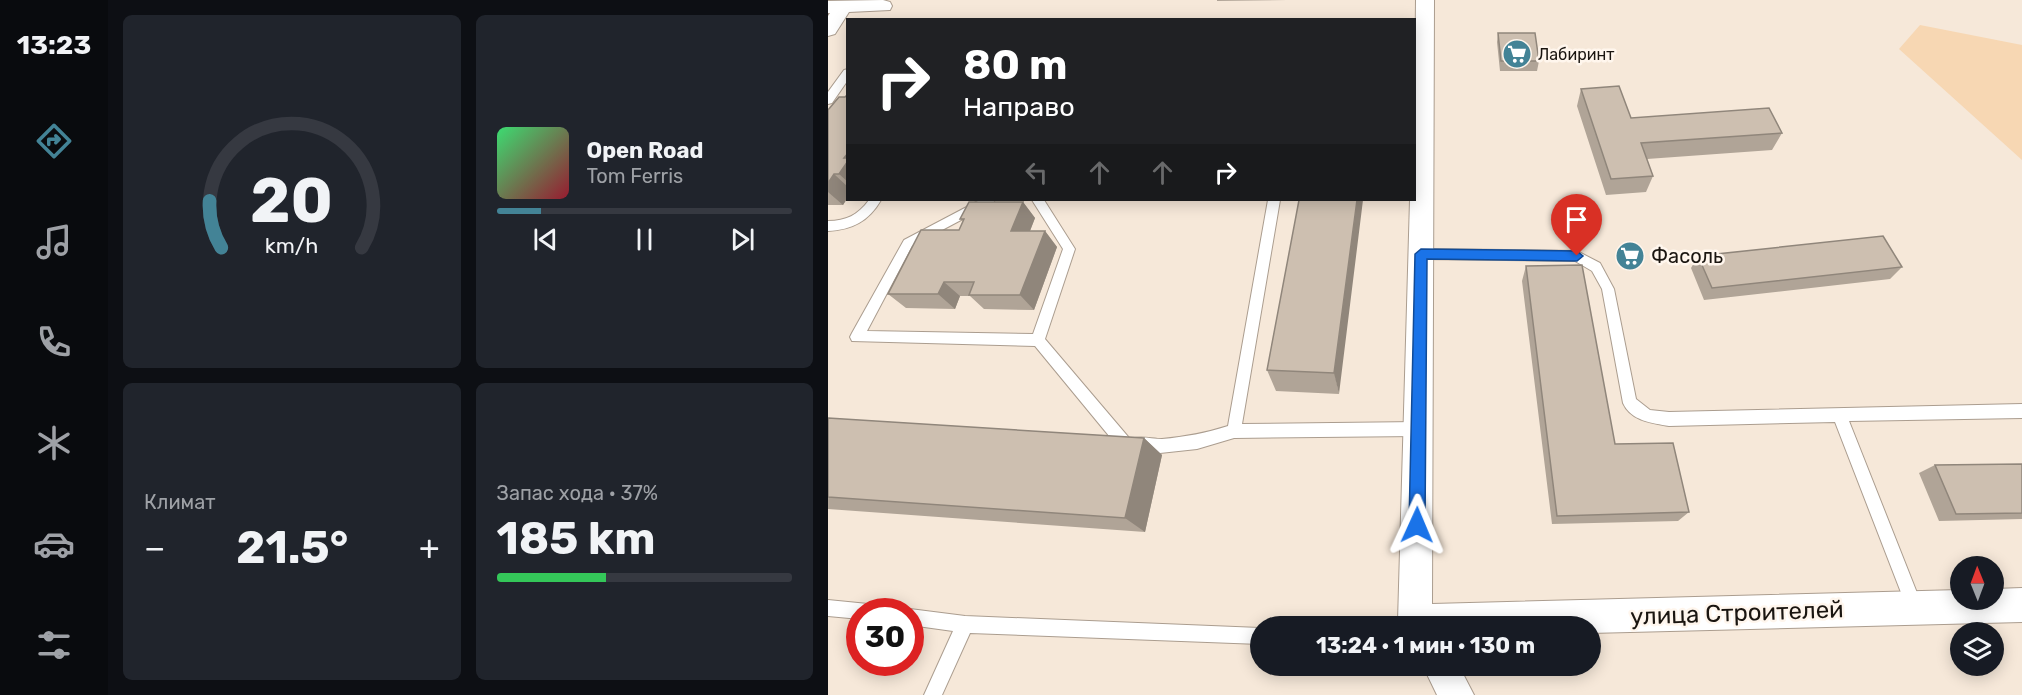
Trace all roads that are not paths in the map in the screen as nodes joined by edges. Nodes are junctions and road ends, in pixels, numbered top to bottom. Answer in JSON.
{"nodes":[{"id":1,"x":1425,"y":0,"type":"edge"},
{"id":2,"x":836,"y":6,"type":"edge"},
{"id":3,"x":882,"y":8,"type":"edge"},
{"id":4,"x":828,"y":30,"type":"edge"},
{"id":5,"x":1419,"y":34,"type":"edge"},
{"id":6,"x":846,"y":35,"type":"edge"},
{"id":7,"x":828,"y":36,"type":"edge"},
{"id":8,"x":846,"y":75,"type":"edge"},
{"id":9,"x":828,"y":100,"type":"edge"},
{"id":10,"x":874,"y":201,"type":"edge"},
{"id":11,"x":987,"y":201,"type":"edge"},
{"id":12,"x":1039,"y":201,"type":"edge"},
{"id":13,"x":1274,"y":201,"type":"edge"},
{"id":14,"x":828,"y":226,"type":"edge"},
{"id":15,"x":1421,"y":254,"type":"junction"},
{"id":16,"x":1038,"y":340,"type":"junction"},
{"id":17,"x":2022,"y":411,"type":"edge"},
{"id":18,"x":1840,"y":417,"type":"junction"},
{"id":19,"x":1418,"y":429,"type":"junction"},
{"id":20,"x":1234,"y":431,"type":"junction"},
{"id":21,"x":1100,"y":442,"type":"edge"},
{"id":22,"x":1124,"y":443,"type":"junction"},
{"id":23,"x":2022,"y":605,"type":"edge"},
{"id":24,"x":828,"y":608,"type":"edge"},
{"id":25,"x":1915,"y":608,"type":"junction"},
{"id":26,"x":846,"y":610,"type":"edge"},
{"id":27,"x":1410,"y":616,"type":"edge"},
{"id":28,"x":924,"y":619,"type":"edge"},
{"id":29,"x":1601,"y":619,"type":"edge"},
{"id":30,"x":965,"y":624,"type":"junction"},
{"id":31,"x":1250,"y":636,"type":"edge"},
{"id":32,"x":1446,"y":676,"type":"edge"},
{"id":33,"x":933,"y":695,"type":"edge"},
{"id":34,"x":1456,"y":695,"type":"edge"}],
"edges":[{"from":1,"to":5,"type":"street","name":"улица Строителей"},
{"from":2,"to":3,"type":"street"},
{"from":2,"to":4,"type":"street"},
{"from":5,"to":15,"type":"street","name":"улица Строителей"},
{"from":6,"to":7,"type":"street"},
{"from":8,"to":9,"type":"lane"},
{"from":10,"to":14,"type":"lane"},
{"from":11,"to":16,"type":"lane"},
{"from":12,"to":16,"type":"lane"},
{"from":13,"to":20,"type":"lane"},
{"from":15,"to":18,"type":"lane"},
{"from":15,"to":19,"type":"street","name":"улица Строителей"},
{"from":16,"to":22,"type":"lane"},
{"from":17,"to":18,"type":"lane"},
{"from":18,"to":25,"type":"lane"},
{"from":19,"to":20,"type":"lane"},
{"from":19,"to":27,"type":"street","name":"улица Строителей"},
{"from":20,"to":22,"type":"lane"},
{"from":21,"to":22,"type":"lane"},
{"from":23,"to":25,"type":"street","name":"улица Строителей"},
{"from":24,"to":26,"type":"lane"},
{"from":25,"to":29,"type":"street","name":"улица Строителей"},
{"from":28,"to":30,"type":"lane"},
{"from":30,"to":31,"type":"lane"},
{"from":30,"to":33,"type":"lane"},
{"from":32,"to":34,"type":"street"}]}
